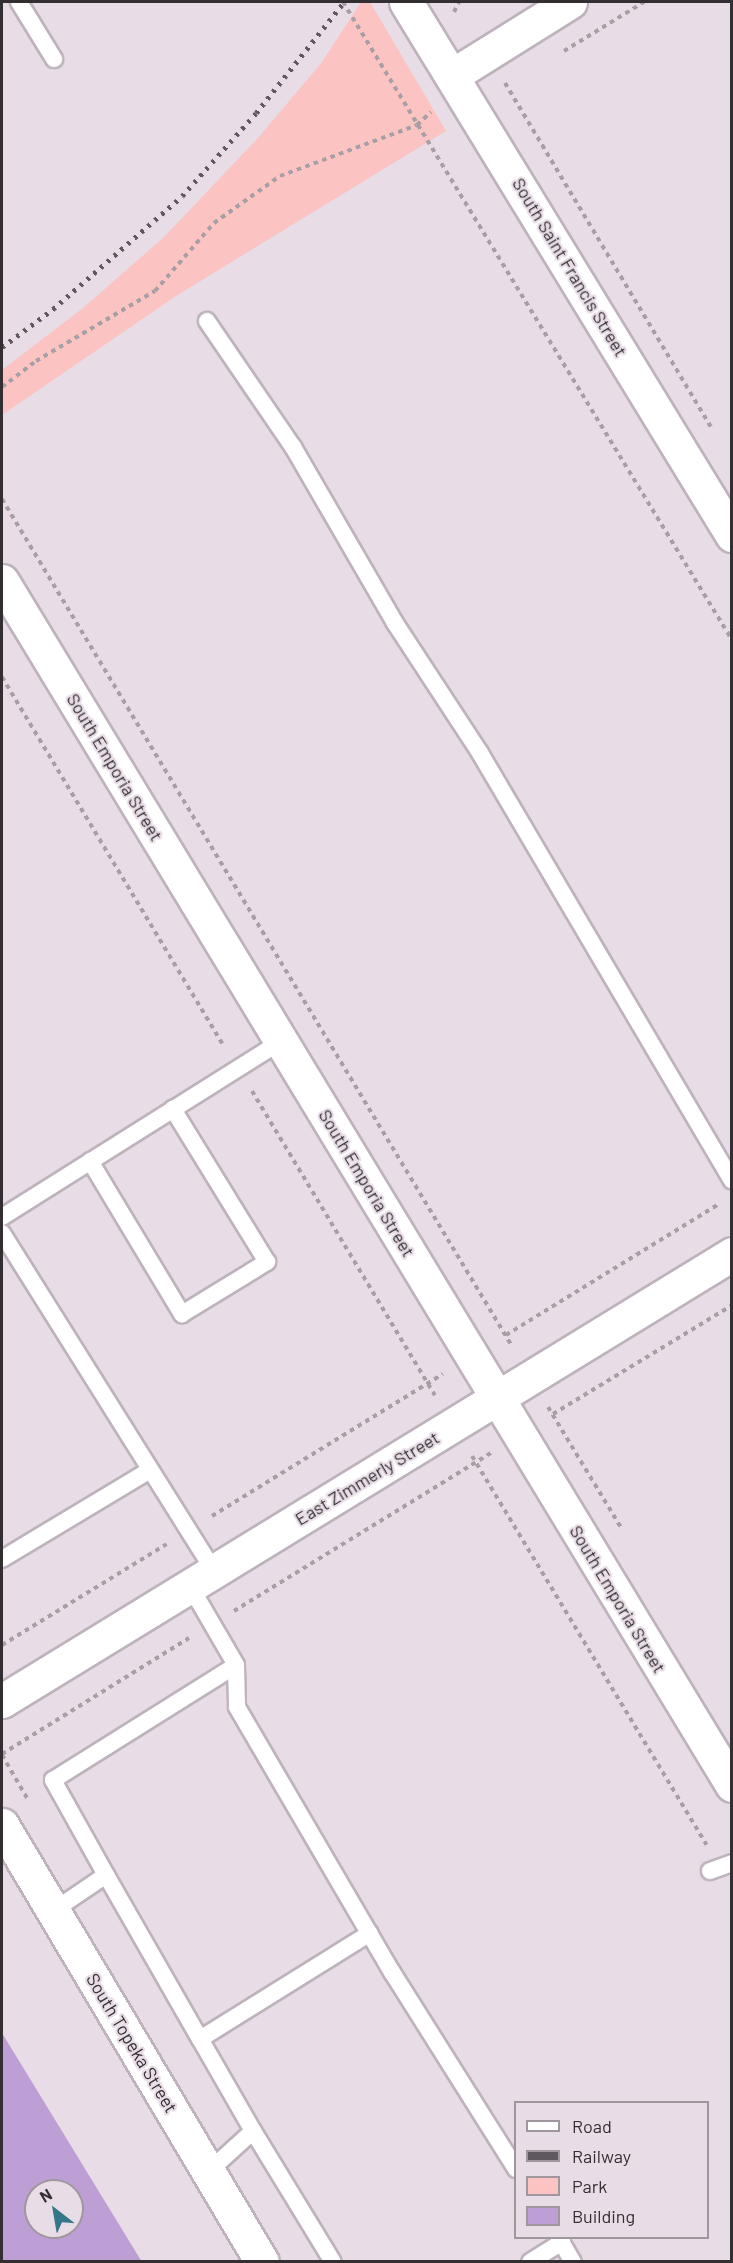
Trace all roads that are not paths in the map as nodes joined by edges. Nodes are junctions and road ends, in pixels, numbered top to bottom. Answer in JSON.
{"nodes":[{"id":1,"x":19,"y":2,"type":"edge"},
{"id":2,"x":406,"y":2,"type":"edge"},
{"id":3,"x":570,"y":2,"type":"edge"},
{"id":4,"x":54,"y":59,"type":"dead end"},
{"id":5,"x":453,"y":75,"type":"junction"},
{"id":6,"x":207,"y":321,"type":"dead end"},
{"id":7,"x":732,"y":534,"type":"edge"},
{"id":8,"x":2,"y":581,"type":"edge"},
{"id":9,"x":281,"y":1041,"type":"junction"},
{"id":10,"x":173,"y":1109,"type":"junction"},
{"id":11,"x":90,"y":1161,"type":"junction"},
{"id":12,"x":732,"y":1180,"type":"edge"},
{"id":13,"x":2,"y":1217,"type":"edge"},
{"id":14,"x":2,"y":1233,"type":"edge"},
{"id":15,"x":732,"y":1254,"type":"edge"},
{"id":16,"x":496,"y":1398,"type":"junction"},
{"id":17,"x":150,"y":1470,"type":"junction"},
{"id":18,"x":2,"y":1559,"type":"edge"},
{"id":19,"x":202,"y":1578,"type":"junction"},
{"id":20,"x":236,"y":1665,"type":"junction"},
{"id":21,"x":2,"y":1701,"type":"edge"},
{"id":22,"x":732,"y":1785,"type":"edge"},
{"id":23,"x":2,"y":1825,"type":"edge"},
{"id":24,"x":106,"y":1875,"type":"junction"},
{"id":25,"x":53,"y":1911,"type":"junction"},
{"id":26,"x":370,"y":1934,"type":"junction"},
{"id":27,"x":200,"y":2039,"type":"junction"},
{"id":28,"x":253,"y":2131,"type":"junction"},
{"id":29,"x":514,"y":2166,"type":"edge"},
{"id":30,"x":208,"y":2172,"type":"junction"},
{"id":31,"x":560,"y":2240,"type":"edge"},
{"id":32,"x":262,"y":2262,"type":"edge"},
{"id":33,"x":333,"y":2262,"type":"edge"},
{"id":34,"x":530,"y":2262,"type":"edge"},
{"id":35,"x":573,"y":2262,"type":"edge"}],
"edges":[{"from":1,"to":4,"type":"lane"},
{"from":2,"to":5,"type":"street","name":"South Saint Francis Street"},
{"from":3,"to":5,"type":"street"},
{"from":5,"to":7,"type":"street","name":"South Saint Francis Street"},
{"from":6,"to":12,"type":"lane"},
{"from":8,"to":9,"type":"street","name":"South Emporia Street"},
{"from":9,"to":10,"type":"lane"},
{"from":9,"to":16,"type":"street","name":"South Emporia Street"},
{"from":10,"to":11,"type":"lane"},
{"from":10,"to":11,"type":"lane"},
{"from":11,"to":13,"type":"lane"},
{"from":14,"to":17,"type":"lane"},
{"from":15,"to":16,"type":"street","name":"East Zimmerly Street"},
{"from":16,"to":19,"type":"street","name":"East Zimmerly Street"},
{"from":16,"to":22,"type":"street","name":"South Emporia Street"},
{"from":17,"to":18,"type":"lane"},
{"from":17,"to":19,"type":"lane"},
{"from":19,"to":20,"type":"lane"},
{"from":19,"to":21,"type":"street","name":"East Zimmerly Street"},
{"from":20,"to":24,"type":"lane"},
{"from":20,"to":26,"type":"lane"},
{"from":23,"to":25,"type":"street","name":"South Topeka Street"},
{"from":24,"to":25,"type":"lane"},
{"from":24,"to":27,"type":"lane"},
{"from":25,"to":30,"type":"street","name":"South Topeka Street"},
{"from":26,"to":27,"type":"lane"},
{"from":26,"to":29,"type":"lane"},
{"from":27,"to":28,"type":"lane"},
{"from":28,"to":30,"type":"lane"},
{"from":28,"to":33,"type":"lane"},
{"from":30,"to":32,"type":"street","name":"South Topeka Street"},
{"from":31,"to":34,"type":"lane"},
{"from":31,"to":35,"type":"lane"}]}
